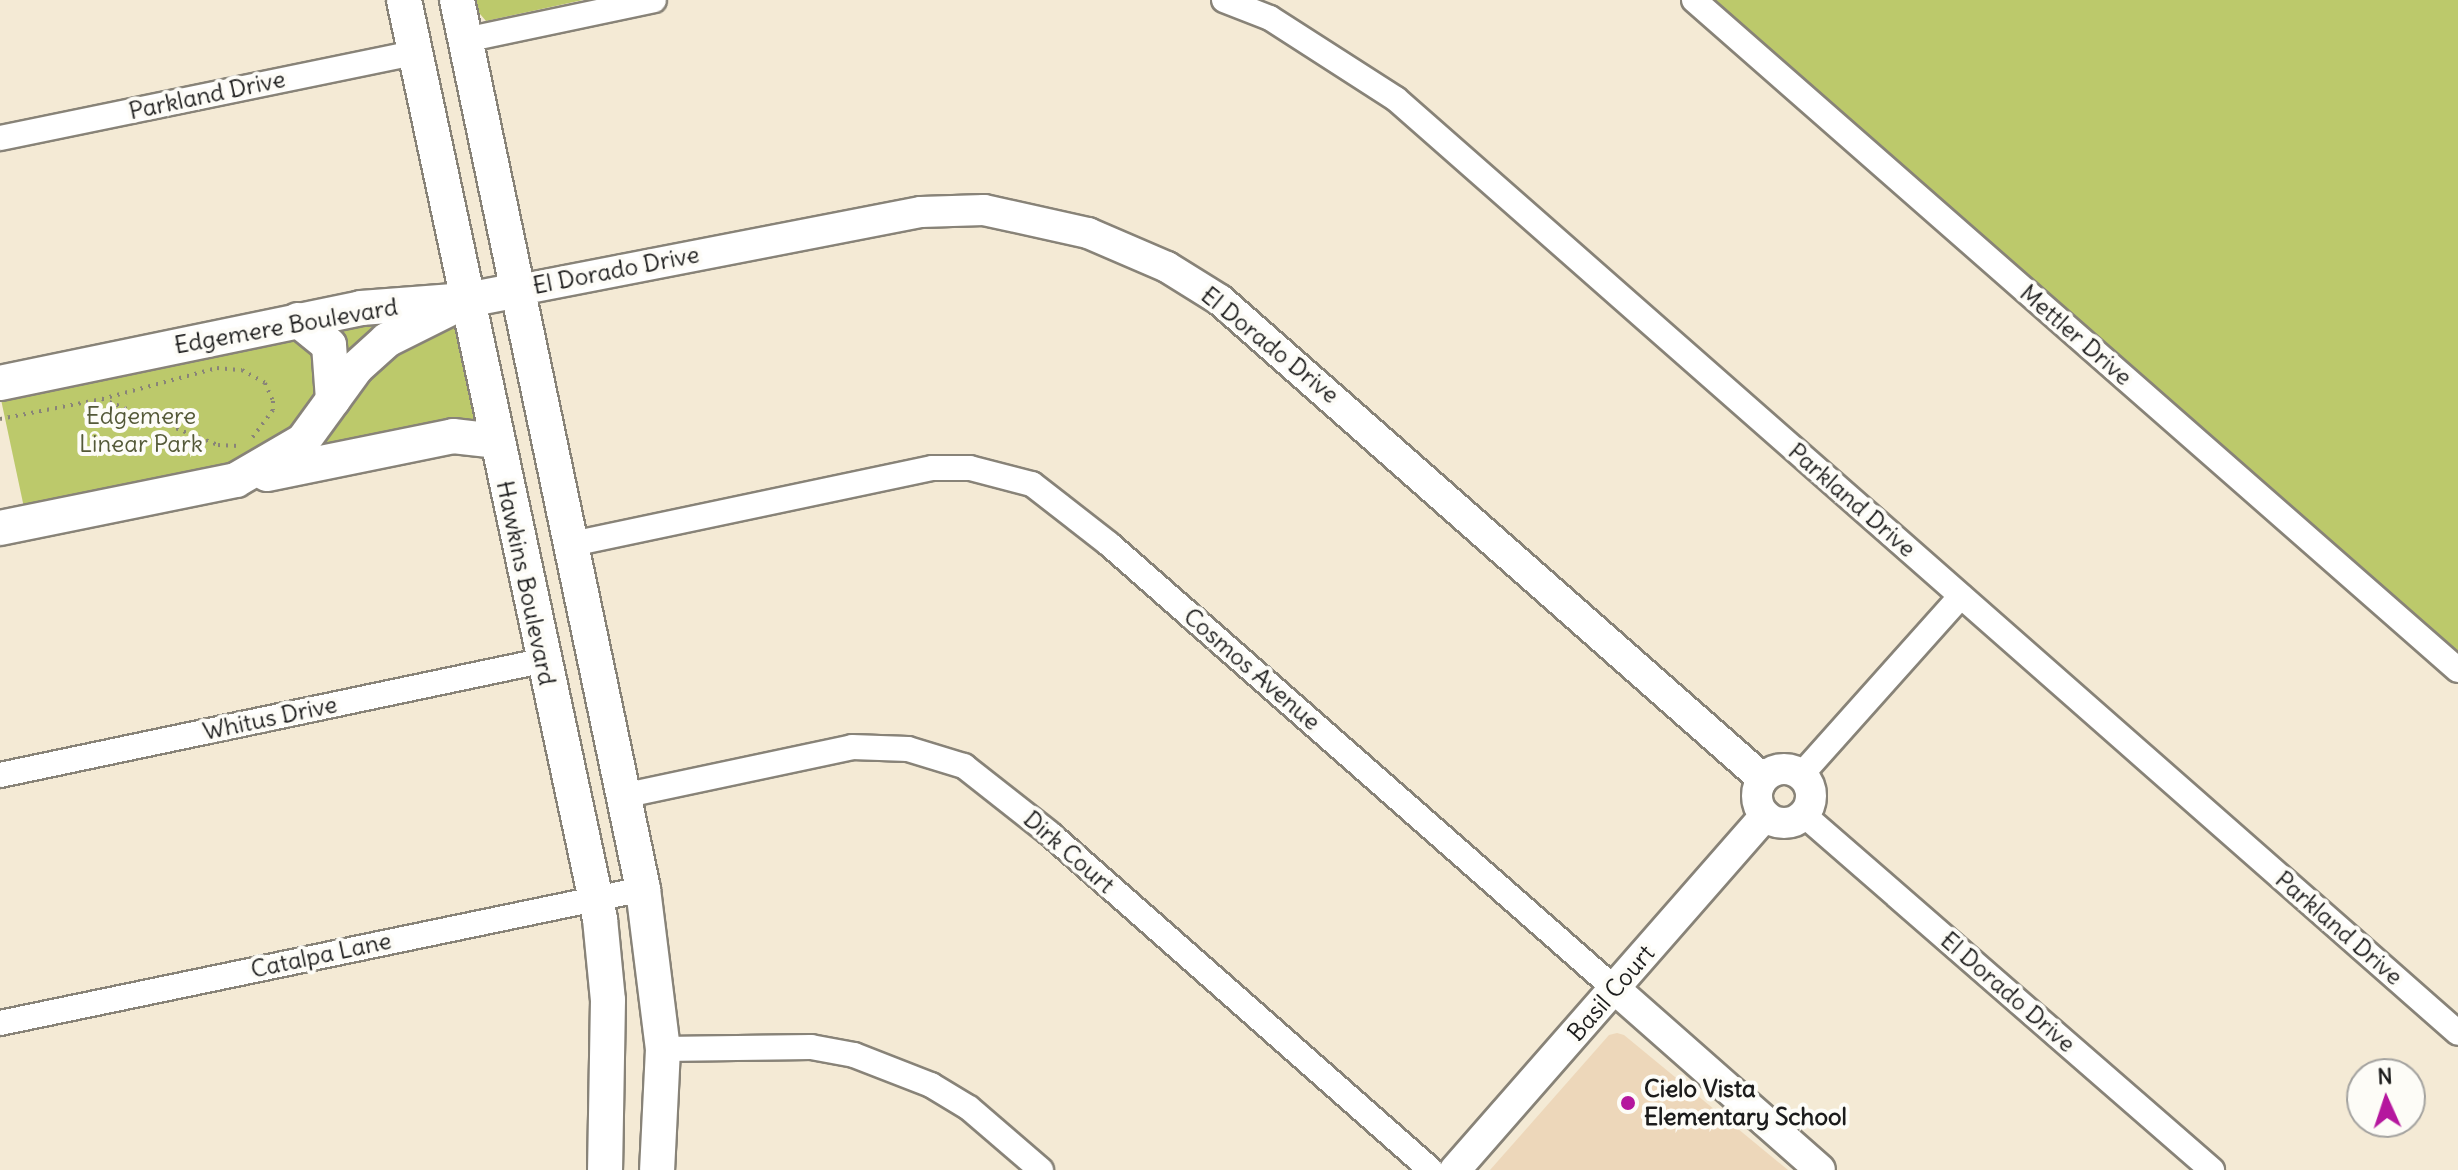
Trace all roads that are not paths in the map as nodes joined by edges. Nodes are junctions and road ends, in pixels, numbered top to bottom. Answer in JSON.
{"nodes":[{"id":1,"x":404,"y":0,"type":"edge"},
{"id":2,"x":457,"y":0,"type":"edge"},
{"id":3,"x":654,"y":0,"type":"edge"},
{"id":4,"x":1224,"y":0,"type":"edge"},
{"id":5,"x":1694,"y":0,"type":"edge"},
{"id":6,"x":1274,"y":9,"type":"edge"},
{"id":7,"x":465,"y":40,"type":"junction"},
{"id":8,"x":415,"y":53,"type":"junction"},
{"id":9,"x":0,"y":138,"type":"edge"},
{"id":10,"x":519,"y":290,"type":"junction"},
{"id":11,"x":467,"y":300,"type":"junction"},
{"id":12,"x":298,"y":320,"type":"junction"},
{"id":13,"x":0,"y":383,"type":"edge"},
{"id":14,"x":333,"y":400,"type":"junction"},
{"id":15,"x":496,"y":441,"type":"junction"},
{"id":16,"x":236,"y":480,"type":"junction"},
{"id":17,"x":0,"y":528,"type":"edge"},
{"id":18,"x":572,"y":544,"type":"junction"},
{"id":19,"x":1961,"y":596,"type":"junction"},
{"id":20,"x":541,"y":661,"type":"junction"},
{"id":21,"x":2458,"y":670,"type":"edge"},
{"id":22,"x":0,"y":775,"type":"edge"},
{"id":23,"x":1801,"y":775,"type":"junction"},
{"id":24,"x":1763,"y":779,"type":"junction"},
{"id":25,"x":627,"y":795,"type":"junction"},
{"id":26,"x":1804,"y":815,"type":"junction"},
{"id":27,"x":1765,"y":816,"type":"junction"},
{"id":28,"x":643,"y":889,"type":"junction"},
{"id":29,"x":596,"y":899,"type":"junction"},
{"id":30,"x":1615,"y":989,"type":"junction"},
{"id":31,"x":0,"y":1023,"type":"edge"},
{"id":32,"x":2458,"y":1033,"type":"edge"},
{"id":33,"x":663,"y":1049,"type":"junction"},
{"id":34,"x":605,"y":1170,"type":"edge"},
{"id":35,"x":657,"y":1170,"type":"edge"},
{"id":36,"x":1041,"y":1170,"type":"edge"},
{"id":37,"x":1431,"y":1170,"type":"edge"},
{"id":38,"x":1455,"y":1170,"type":"edge"},
{"id":39,"x":1820,"y":1170,"type":"edge"},
{"id":40,"x":2212,"y":1170,"type":"edge"}],
"edges":[{"from":1,"to":8,"type":"main road","name":"Hawkins Boulevard"},
{"from":2,"to":7,"type":"main road"},
{"from":3,"to":7,"type":"street"},
{"from":4,"to":6,"type":"street","name":"Parkland Drive"},
{"from":5,"to":21,"type":"street","name":"Mettler Drive"},
{"from":6,"to":19,"type":"street","name":"Parkland Drive"},
{"from":7,"to":10,"type":"main road"},
{"from":8,"to":9,"type":"street","name":"Parkland Drive"},
{"from":8,"to":11,"type":"main road","name":"Hawkins Boulevard"},
{"from":10,"to":11,"type":"main road","name":"El Dorado Drive"},
{"from":10,"to":18,"type":"main road"},
{"from":10,"to":24,"type":"street","name":"El Dorado Drive"},
{"from":11,"to":12,"type":"main road","name":"Edgemere Boulevard"},
{"from":11,"to":14,"type":"main road","name":"Edgemere Boulevard"},
{"from":11,"to":15,"type":"main road","name":"Hawkins Boulevard"},
{"from":12,"to":13,"type":"main road","name":"Edgemere Boulevard"},
{"from":12,"to":14,"type":"main road"},
{"from":14,"to":16,"type":"main road","name":"Edgemere Boulevard"},
{"from":15,"to":16,"type":"main road"},
{"from":15,"to":20,"type":"main road","name":"Hawkins Boulevard"},
{"from":16,"to":17,"type":"main road","name":"Edgemere Boulevard"},
{"from":18,"to":25,"type":"main road"},
{"from":18,"to":30,"type":"street","name":"Cosmos Avenue"},
{"from":19,"to":23,"type":"street"},
{"from":19,"to":32,"type":"street","name":"Parkland Drive"},
{"from":20,"to":22,"type":"street","name":"Whitus Drive"},
{"from":20,"to":29,"type":"main road","name":"Hawkins Boulevard"},
{"from":23,"to":24,"type":"street"},
{"from":23,"to":26,"type":"street"},
{"from":24,"to":27,"type":"street"},
{"from":25,"to":28,"type":"main road"},
{"from":25,"to":37,"type":"street","name":"Dirk Court"},
{"from":26,"to":27,"type":"street"},
{"from":26,"to":40,"type":"street","name":"El Dorado Drive"},
{"from":27,"to":30,"type":"street","name":"Basil Court"},
{"from":28,"to":29,"type":"street","name":"Catalpa Lane"},
{"from":28,"to":33,"type":"main road"},
{"from":29,"to":31,"type":"street","name":"Catalpa Lane"},
{"from":29,"to":34,"type":"main road","name":"Hawkins Boulevard"},
{"from":30,"to":38,"type":"street","name":"Basil Court"},
{"from":30,"to":39,"type":"street","name":"Cosmos Avenue"},
{"from":33,"to":35,"type":"main road"},
{"from":33,"to":36,"type":"street"}]}
